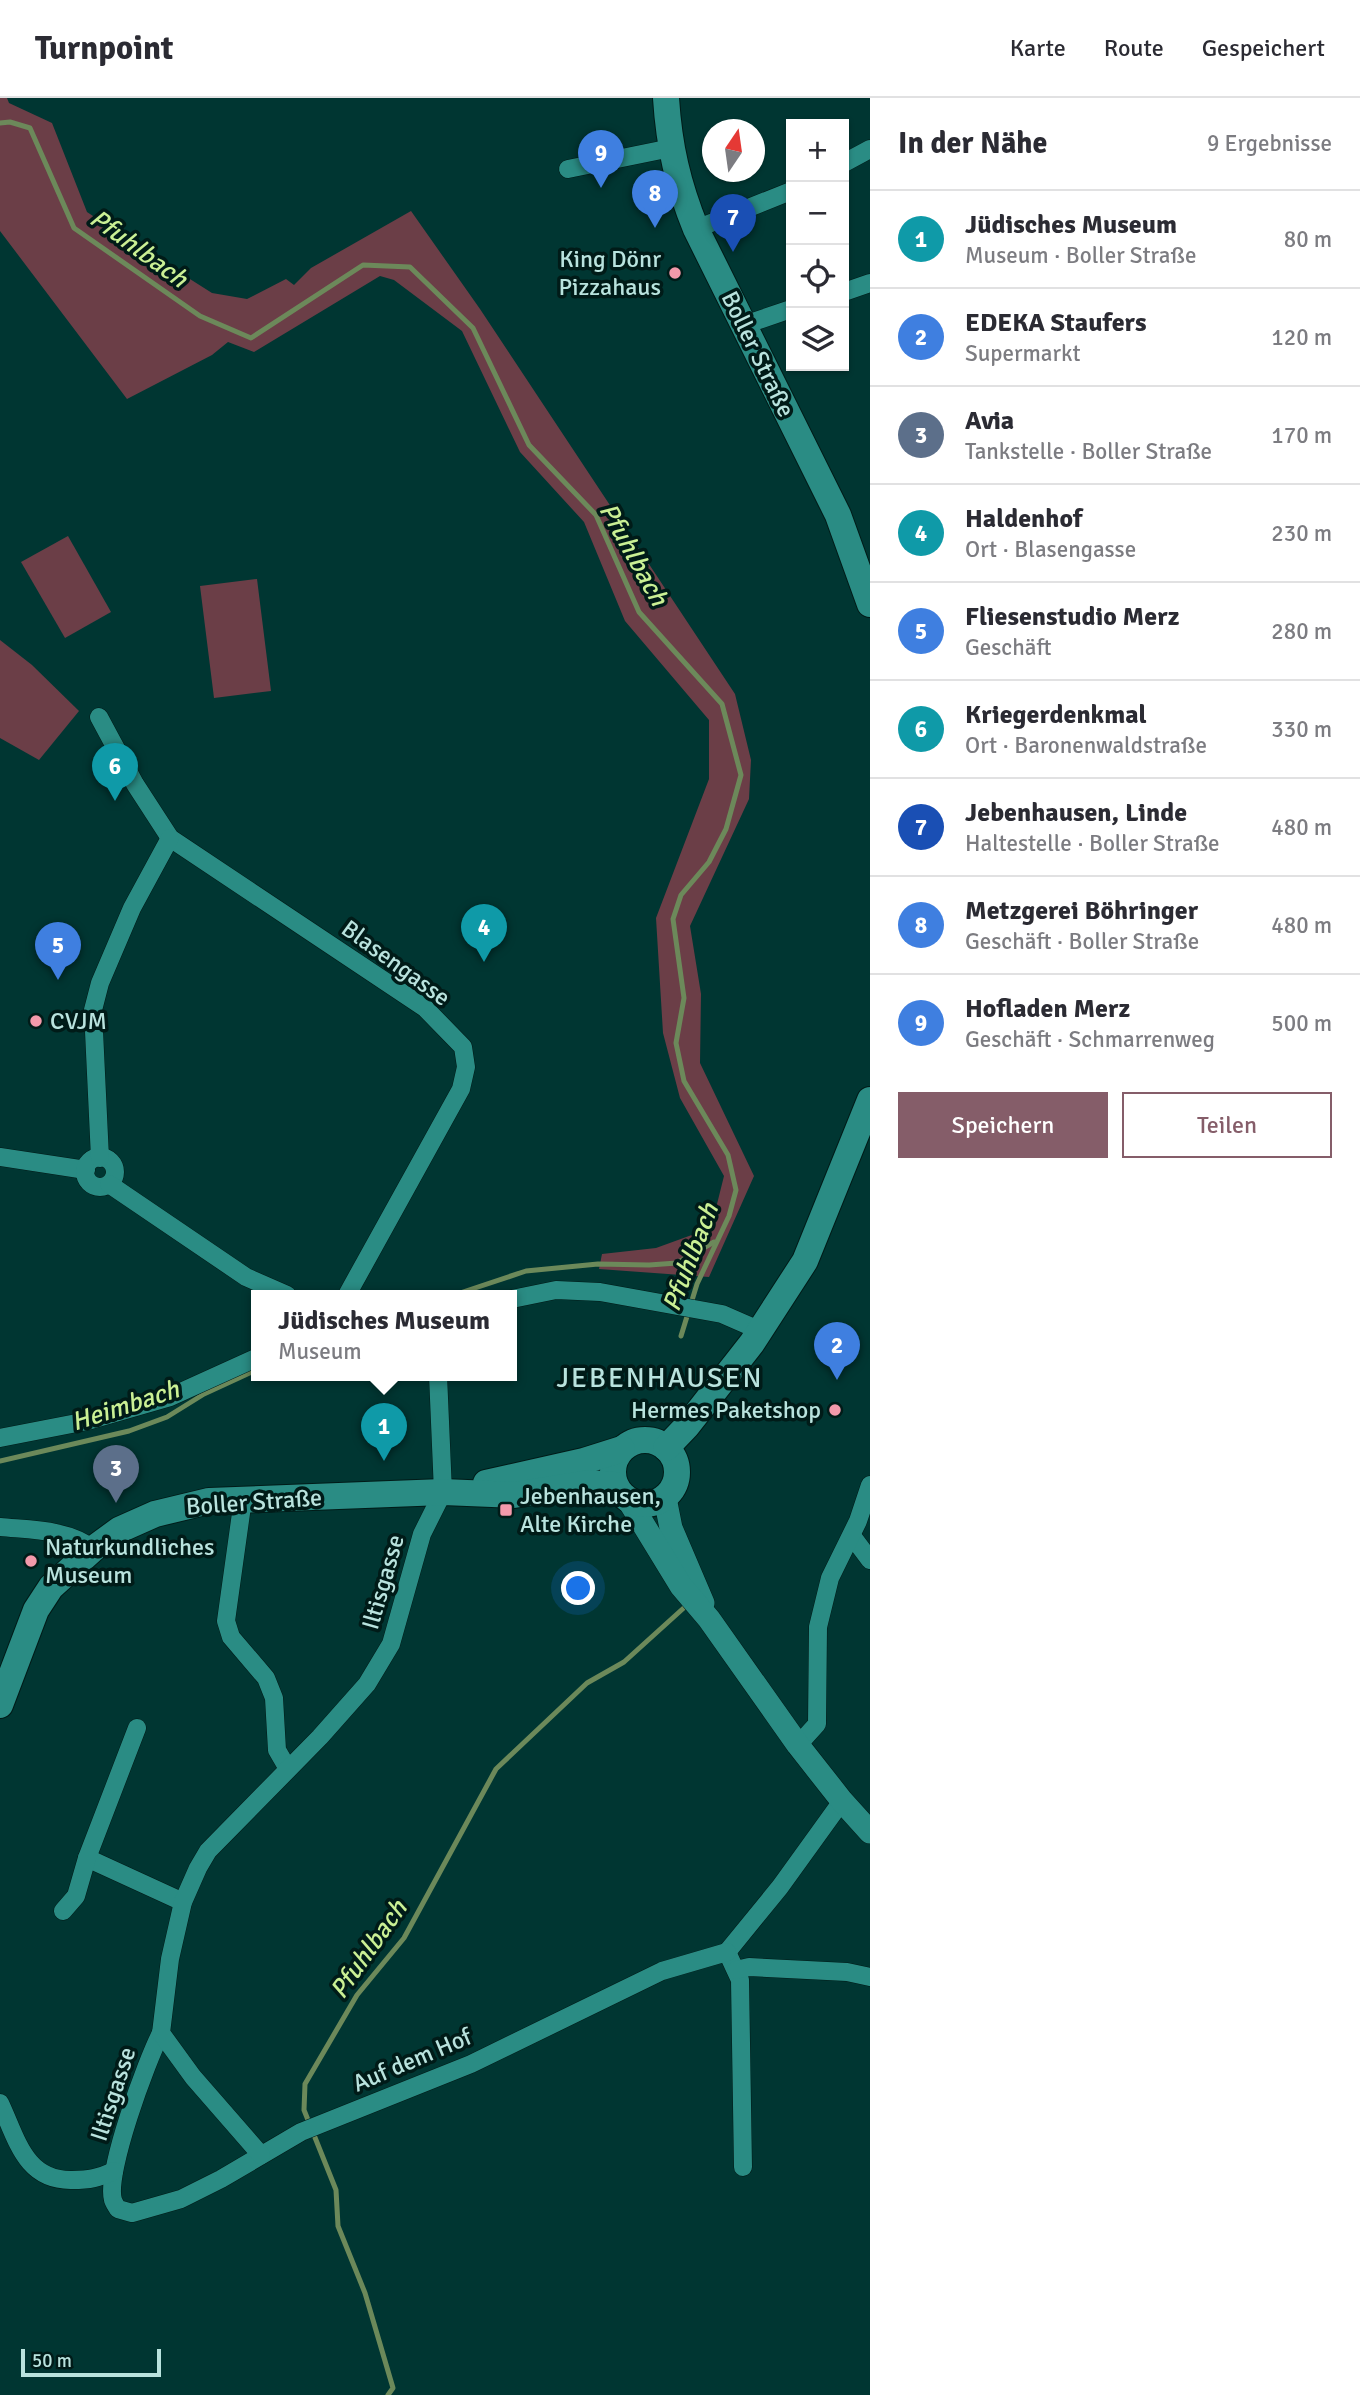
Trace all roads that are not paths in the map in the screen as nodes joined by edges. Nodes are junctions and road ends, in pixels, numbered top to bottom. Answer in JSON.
{"nodes":[{"id":1,"x":666,"y":98,"type":"edge"},
{"id":2,"x":671,"y":148,"type":"junction"},
{"id":3,"x":870,"y":149,"type":"edge"},
{"id":4,"x":849,"y":160,"type":"edge"},
{"id":5,"x":568,"y":169,"type":"dead end"},
{"id":6,"x":786,"y":193,"type":"edge"},
{"id":7,"x":696,"y":229,"type":"junction"},
{"id":8,"x":870,"y":283,"type":"edge"},
{"id":9,"x":849,"y":290,"type":"edge"},
{"id":10,"x":786,"y":311,"type":"edge"},
{"id":11,"x":744,"y":325,"type":"junction"},
{"id":12,"x":870,"y":604,"type":"edge"},
{"id":13,"x":99,"y":718,"type":"dead end"},
{"id":14,"x":170,"y":838,"type":"junction"},
{"id":15,"x":870,"y":1100,"type":"edge"},
{"id":16,"x":863,"y":1144,"type":"edge"},
{"id":17,"x":0,"y":1157,"type":"edge"},
{"id":18,"x":100,"y":1158,"type":"junction"},
{"id":19,"x":86,"y":1170,"type":"junction"},
{"id":20,"x":109,"y":1184,"type":"junction"},
{"id":21,"x":276,"y":1290,"type":"edge"},
{"id":22,"x":350,"y":1290,"type":"edge"},
{"id":23,"x":517,"y":1298,"type":"edge"},
{"id":24,"x":761,"y":1331,"type":"junction"},
{"id":25,"x":251,"y":1360,"type":"edge"},
{"id":26,"x":438,"y":1381,"type":"edge"},
{"id":27,"x":0,"y":1438,"type":"edge"},
{"id":28,"x":666,"y":1448,"type":"junction"},
{"id":29,"x":622,"y":1449,"type":"junction"},
{"id":30,"x":870,"y":1485,"type":"edge"},
{"id":31,"x":443,"y":1492,"type":"junction"},
{"id":32,"x":622,"y":1493,"type":"junction"},
{"id":33,"x":665,"y":1498,"type":"junction"},
{"id":34,"x":243,"y":1499,"type":"junction"},
{"id":35,"x":0,"y":1527,"type":"edge"},
{"id":36,"x":852,"y":1536,"type":"junction"},
{"id":37,"x":93,"y":1549,"type":"junction"},
{"id":38,"x":870,"y":1560,"type":"edge"},
{"id":39,"x":709,"y":1619,"type":"junction"},
{"id":40,"x":0,"y":1705,"type":"edge"},
{"id":41,"x":137,"y":1728,"type":"dead end"},
{"id":42,"x":799,"y":1745,"type":"junction"},
{"id":43,"x":288,"y":1769,"type":"junction"},
{"id":44,"x":842,"y":1801,"type":"junction"},
{"id":45,"x":870,"y":1832,"type":"edge"},
{"id":46,"x":87,"y":1858,"type":"junction"},
{"id":47,"x":183,"y":1902,"type":"junction"},
{"id":48,"x":63,"y":1911,"type":"dead end"},
{"id":49,"x":727,"y":1952,"type":"junction"},
{"id":50,"x":736,"y":1970,"type":"junction"},
{"id":51,"x":870,"y":1977,"type":"edge"},
{"id":52,"x":161,"y":2033,"type":"junction"},
{"id":53,"x":0,"y":2103,"type":"edge"},
{"id":54,"x":261,"y":2155,"type":"junction"},
{"id":55,"x":743,"y":2167,"type":"dead end"},
{"id":56,"x":114,"y":2171,"type":"junction"},
{"id":57,"x":118,"y":2210,"type":"joint"}],
"edges":[{"from":1,"to":2,"type":"main road","name":"Boller Straße"},
{"from":2,"to":5,"type":"street"},
{"from":2,"to":7,"type":"main road","name":"Boller Straße"},
{"from":3,"to":4,"type":"street"},
{"from":6,"to":7,"type":"street"},
{"from":7,"to":11,"type":"main road","name":"Boller Straße"},
{"from":8,"to":9,"type":"street"},
{"from":10,"to":11,"type":"street"},
{"from":11,"to":12,"type":"main road","name":"Boller Straße"},
{"from":13,"to":14,"type":"street"},
{"from":14,"to":18,"type":"street"},
{"from":14,"to":22,"type":"street","name":"Blasengasse"},
{"from":15,"to":16,"type":"main road"},
{"from":16,"to":24,"type":"main road"},
{"from":17,"to":19,"type":"street"},
{"from":18,"to":19,"type":"street"},
{"from":18,"to":20,"type":"street"},
{"from":19,"to":20,"type":"street"},
{"from":20,"to":21,"type":"street"},
{"from":23,"to":24,"type":"street"},
{"from":24,"to":28,"type":"main road"},
{"from":25,"to":27,"type":"street"},
{"from":26,"to":31,"type":"street","name":"Iltisgasse"},
{"from":28,"to":29,"type":"main road"},
{"from":28,"to":33,"type":"main road"},
{"from":29,"to":31,"type":"main road","name":"Boller Straße"},
{"from":29,"to":32,"type":"main road"},
{"from":30,"to":36,"type":"street"},
{"from":31,"to":32,"type":"main road","name":"Boller Straße"},
{"from":31,"to":34,"type":"main road","name":"Boller Straße"},
{"from":31,"to":43,"type":"street","name":"Iltisgasse"},
{"from":32,"to":33,"type":"main road"},
{"from":32,"to":39,"type":"street"},
{"from":33,"to":39,"type":"street"},
{"from":34,"to":37,"type":"main road","name":"Boller Straße"},
{"from":34,"to":43,"type":"street"},
{"from":35,"to":37,"type":"street"},
{"from":36,"to":38,"type":"street"},
{"from":36,"to":42,"type":"street"},
{"from":37,"to":40,"type":"main road","name":"Boller Straße"},
{"from":39,"to":42,"type":"street"},
{"from":41,"to":46,"type":"street"},
{"from":42,"to":44,"type":"street"},
{"from":43,"to":47,"type":"street","name":"Iltisgasse"},
{"from":44,"to":45,"type":"street"},
{"from":44,"to":49,"type":"street"},
{"from":46,"to":47,"type":"street"},
{"from":46,"to":48,"type":"street"},
{"from":47,"to":52,"type":"street","name":"Iltisgasse"},
{"from":49,"to":50,"type":"street"},
{"from":49,"to":54,"type":"street","name":"Auf dem Hof"},
{"from":50,"to":51,"type":"street"},
{"from":50,"to":55,"type":"street"},
{"from":52,"to":54,"type":"street","name":"Iltisgasse"},
{"from":52,"to":56,"type":"street","name":"Iltisgasse"},
{"from":53,"to":56,"type":"street","name":"Iltisgasse"},
{"from":54,"to":57,"type":"street","name":"Auf dem Hof"},
{"from":56,"to":57,"type":"street","name":"Iltisgasse"}]}
